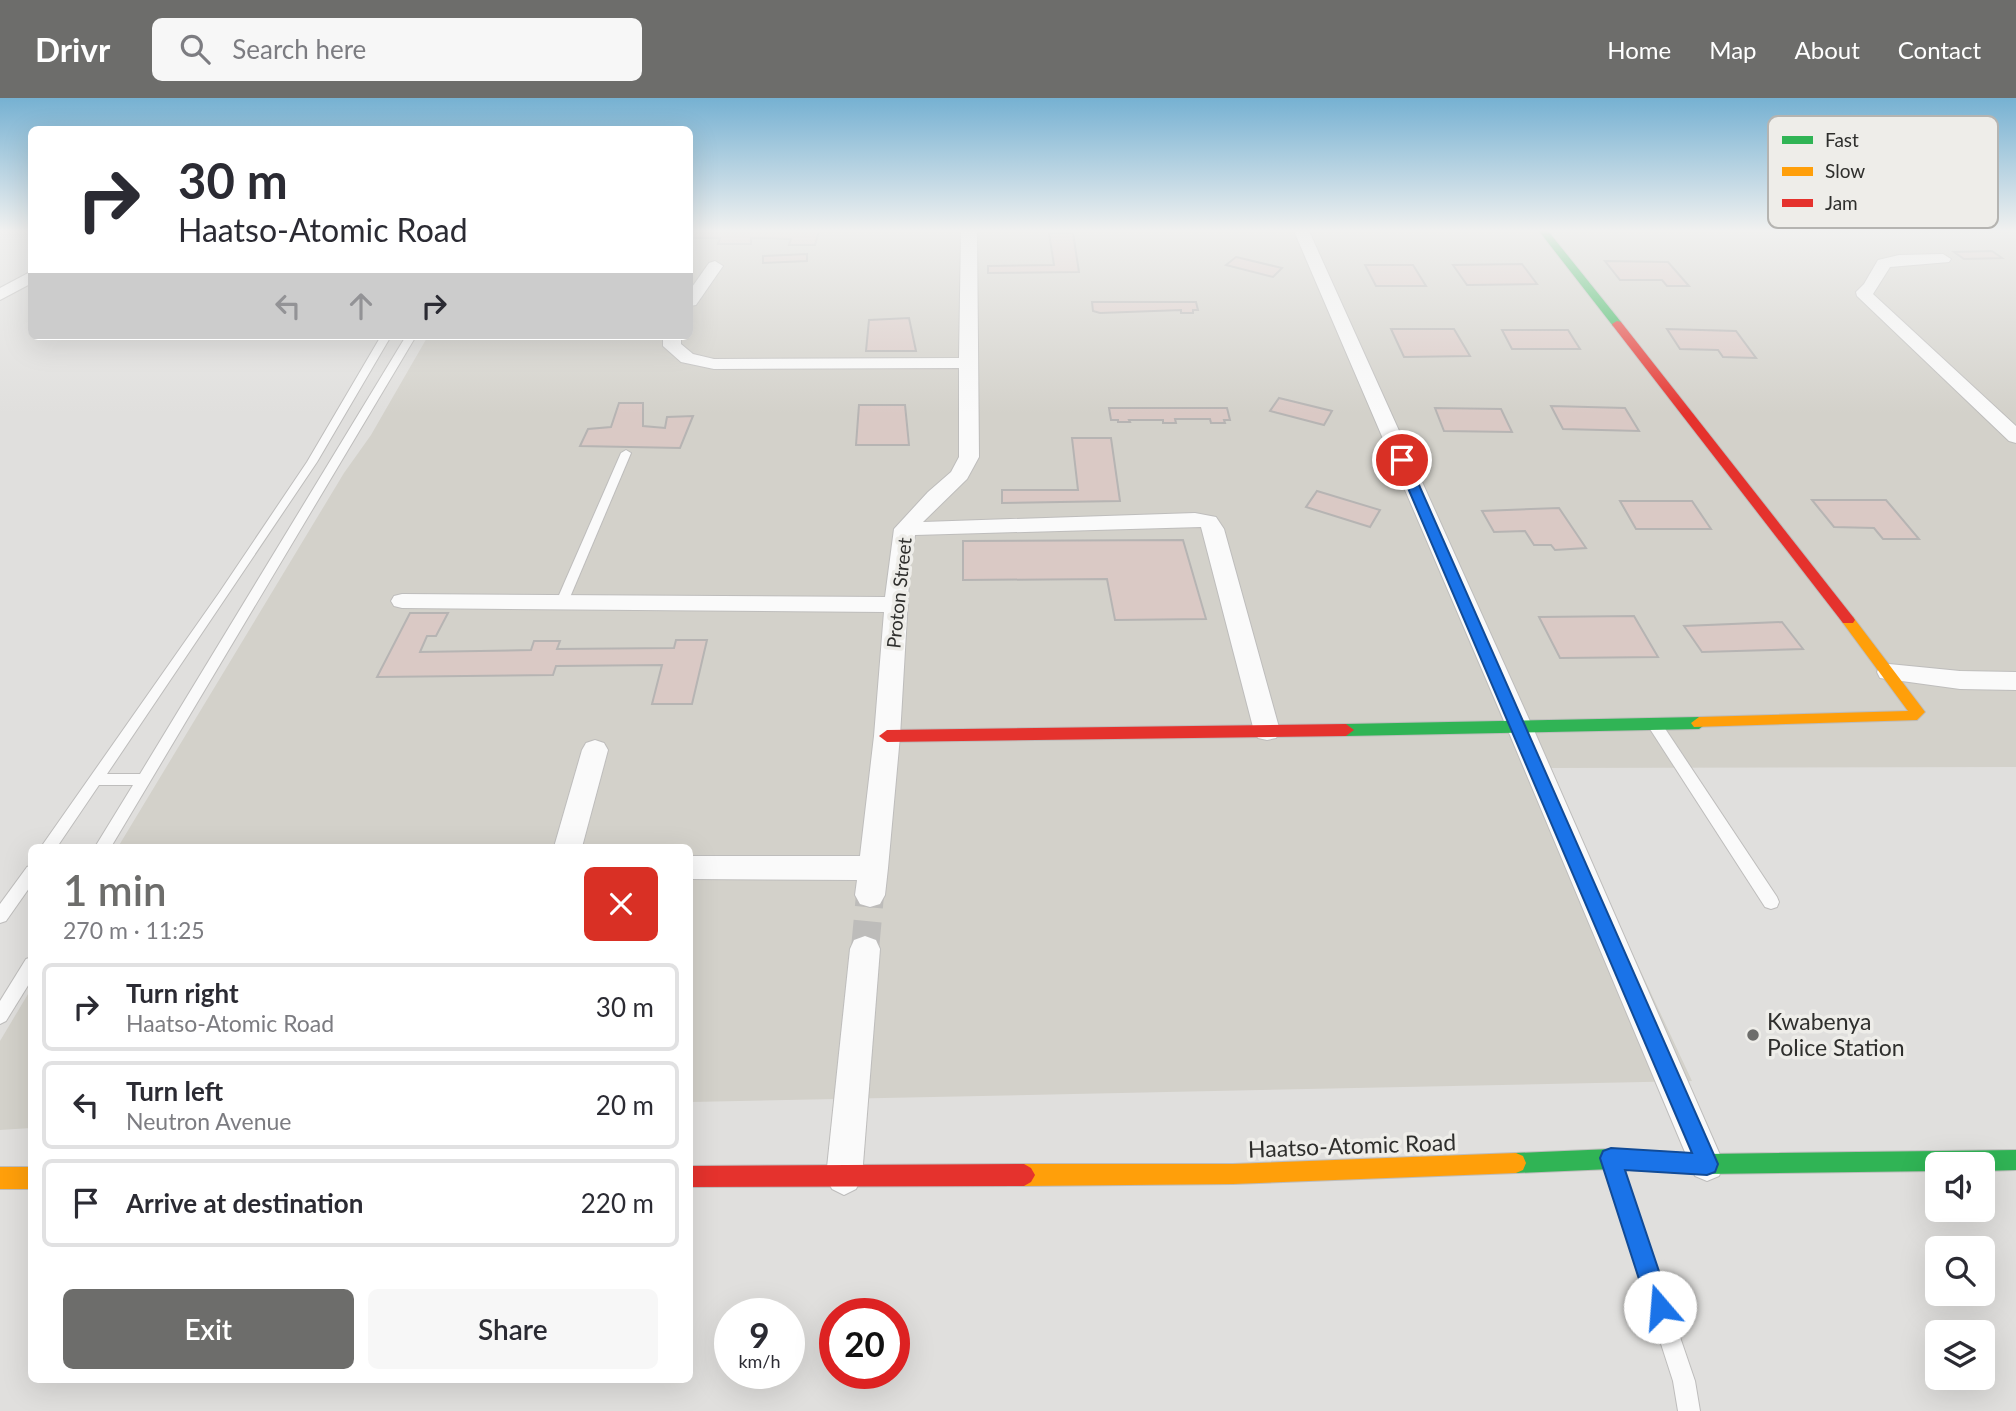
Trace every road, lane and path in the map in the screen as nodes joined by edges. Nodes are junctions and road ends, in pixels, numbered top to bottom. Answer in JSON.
{"nodes":[{"id":1,"x":967,"y":292,"type":"edge"},
{"id":2,"x":1328,"y":292,"type":"edge"},
{"id":3,"x":1592,"y":292,"type":"edge"},
{"id":4,"x":1864,"y":292,"type":"edge"},
{"id":5,"x":384,"y":340,"type":"edge"},
{"id":6,"x":409,"y":340,"type":"edge"},
{"id":7,"x":672,"y":340,"type":"edge"},
{"id":8,"x":969,"y":363,"type":"junction"},
{"id":9,"x":2016,"y":437,"type":"edge"},
{"id":10,"x":626,"y":453,"type":"dead end"},
{"id":11,"x":905,"y":529,"type":"junction"},
{"id":12,"x":402,"y":601,"type":"dead end"},
{"id":13,"x":562,"y":602,"type":"junction"},
{"id":14,"x":897,"y":605,"type":"junction"},
{"id":15,"x":1889,"y":672,"type":"junction"},
{"id":16,"x":2016,"y":681,"type":"edge"},
{"id":17,"x":1655,"y":725,"type":"junction"},
{"id":18,"x":1520,"y":728,"type":"junction"},
{"id":19,"x":1267,"y":731,"type":"junction"},
{"id":20,"x":887,"y":736,"type":"junction"},
{"id":21,"x":595,"y":750,"type":"dead end"},
{"id":22,"x":144,"y":779,"type":"junction"},
{"id":23,"x":96,"y":780,"type":"junction"},
{"id":24,"x":51,"y":844,"type":"edge"},
{"id":25,"x":105,"y":844,"type":"edge"},
{"id":26,"x":569,"y":844,"type":"edge"},
{"id":27,"x":693,"y":868,"type":"edge"},
{"id":28,"x":28,"y":877,"type":"edge"},
{"id":29,"x":872,"y":881,"type":"joint"},
{"id":30,"x":1771,"y":902,"type":"dead end"},
{"id":31,"x":0,"y":916,"type":"edge"},
{"id":32,"x":865,"y":948,"type":"tunnel mouth"},
{"id":33,"x":28,"y":970,"type":"edge"},
{"id":34,"x":0,"y":1016,"type":"edge"},
{"id":35,"x":1611,"y":1158,"type":"junction"},
{"id":36,"x":2016,"y":1160,"type":"edge"},
{"id":37,"x":1707,"y":1164,"type":"junction"},
{"id":38,"x":693,"y":1177,"type":"edge"},
{"id":39,"x":844,"y":1177,"type":"junction"},
{"id":40,"x":0,"y":1178,"type":"edge"},
{"id":41,"x":28,"y":1178,"type":"edge"},
{"id":42,"x":1689,"y":1411,"type":"edge"}],
"edges":[{"from":1,"to":8,"type":"street","name":"Proton Street"},
{"from":2,"to":18,"type":"street"},
{"from":3,"to":15,"type":"street"},
{"from":4,"to":9,"type":"street"},
{"from":5,"to":23,"type":"lane"},
{"from":6,"to":22,"type":"lane"},
{"from":7,"to":8,"type":"street"},
{"from":8,"to":11,"type":"street","name":"Proton Street"},
{"from":10,"to":13,"type":"lane"},
{"from":11,"to":14,"type":"street","name":"Proton Street"},
{"from":11,"to":19,"type":"street"},
{"from":12,"to":13,"type":"street"},
{"from":13,"to":14,"type":"street"},
{"from":14,"to":20,"type":"street","name":"Proton Street"},
{"from":15,"to":16,"type":"street"},
{"from":15,"to":17,"type":"street"},
{"from":17,"to":18,"type":"street"},
{"from":17,"to":30,"type":"lane"},
{"from":18,"to":19,"type":"street"},
{"from":18,"to":37,"type":"street"},
{"from":19,"to":20,"type":"street"},
{"from":20,"to":29,"type":"street","name":"Proton Street"},
{"from":21,"to":26,"type":"street"},
{"from":22,"to":23,"type":"lane"},
{"from":22,"to":25,"type":"lane"},
{"from":23,"to":24,"type":"lane"},
{"from":27,"to":29,"type":"street"},
{"from":28,"to":31,"type":"lane"},
{"from":32,"to":39,"type":"street"},
{"from":33,"to":34,"type":"lane"},
{"from":35,"to":37,"type":"street","name":"Haatso-Atomic Road"},
{"from":35,"to":39,"type":"street","name":"Haatso-Atomic Road"},
{"from":35,"to":42,"type":"lane"},
{"from":36,"to":37,"type":"street","name":"Haatso-Atomic Road"},
{"from":38,"to":39,"type":"street","name":"Haatso-Atomic Road"},
{"from":40,"to":41,"type":"street"}]}
